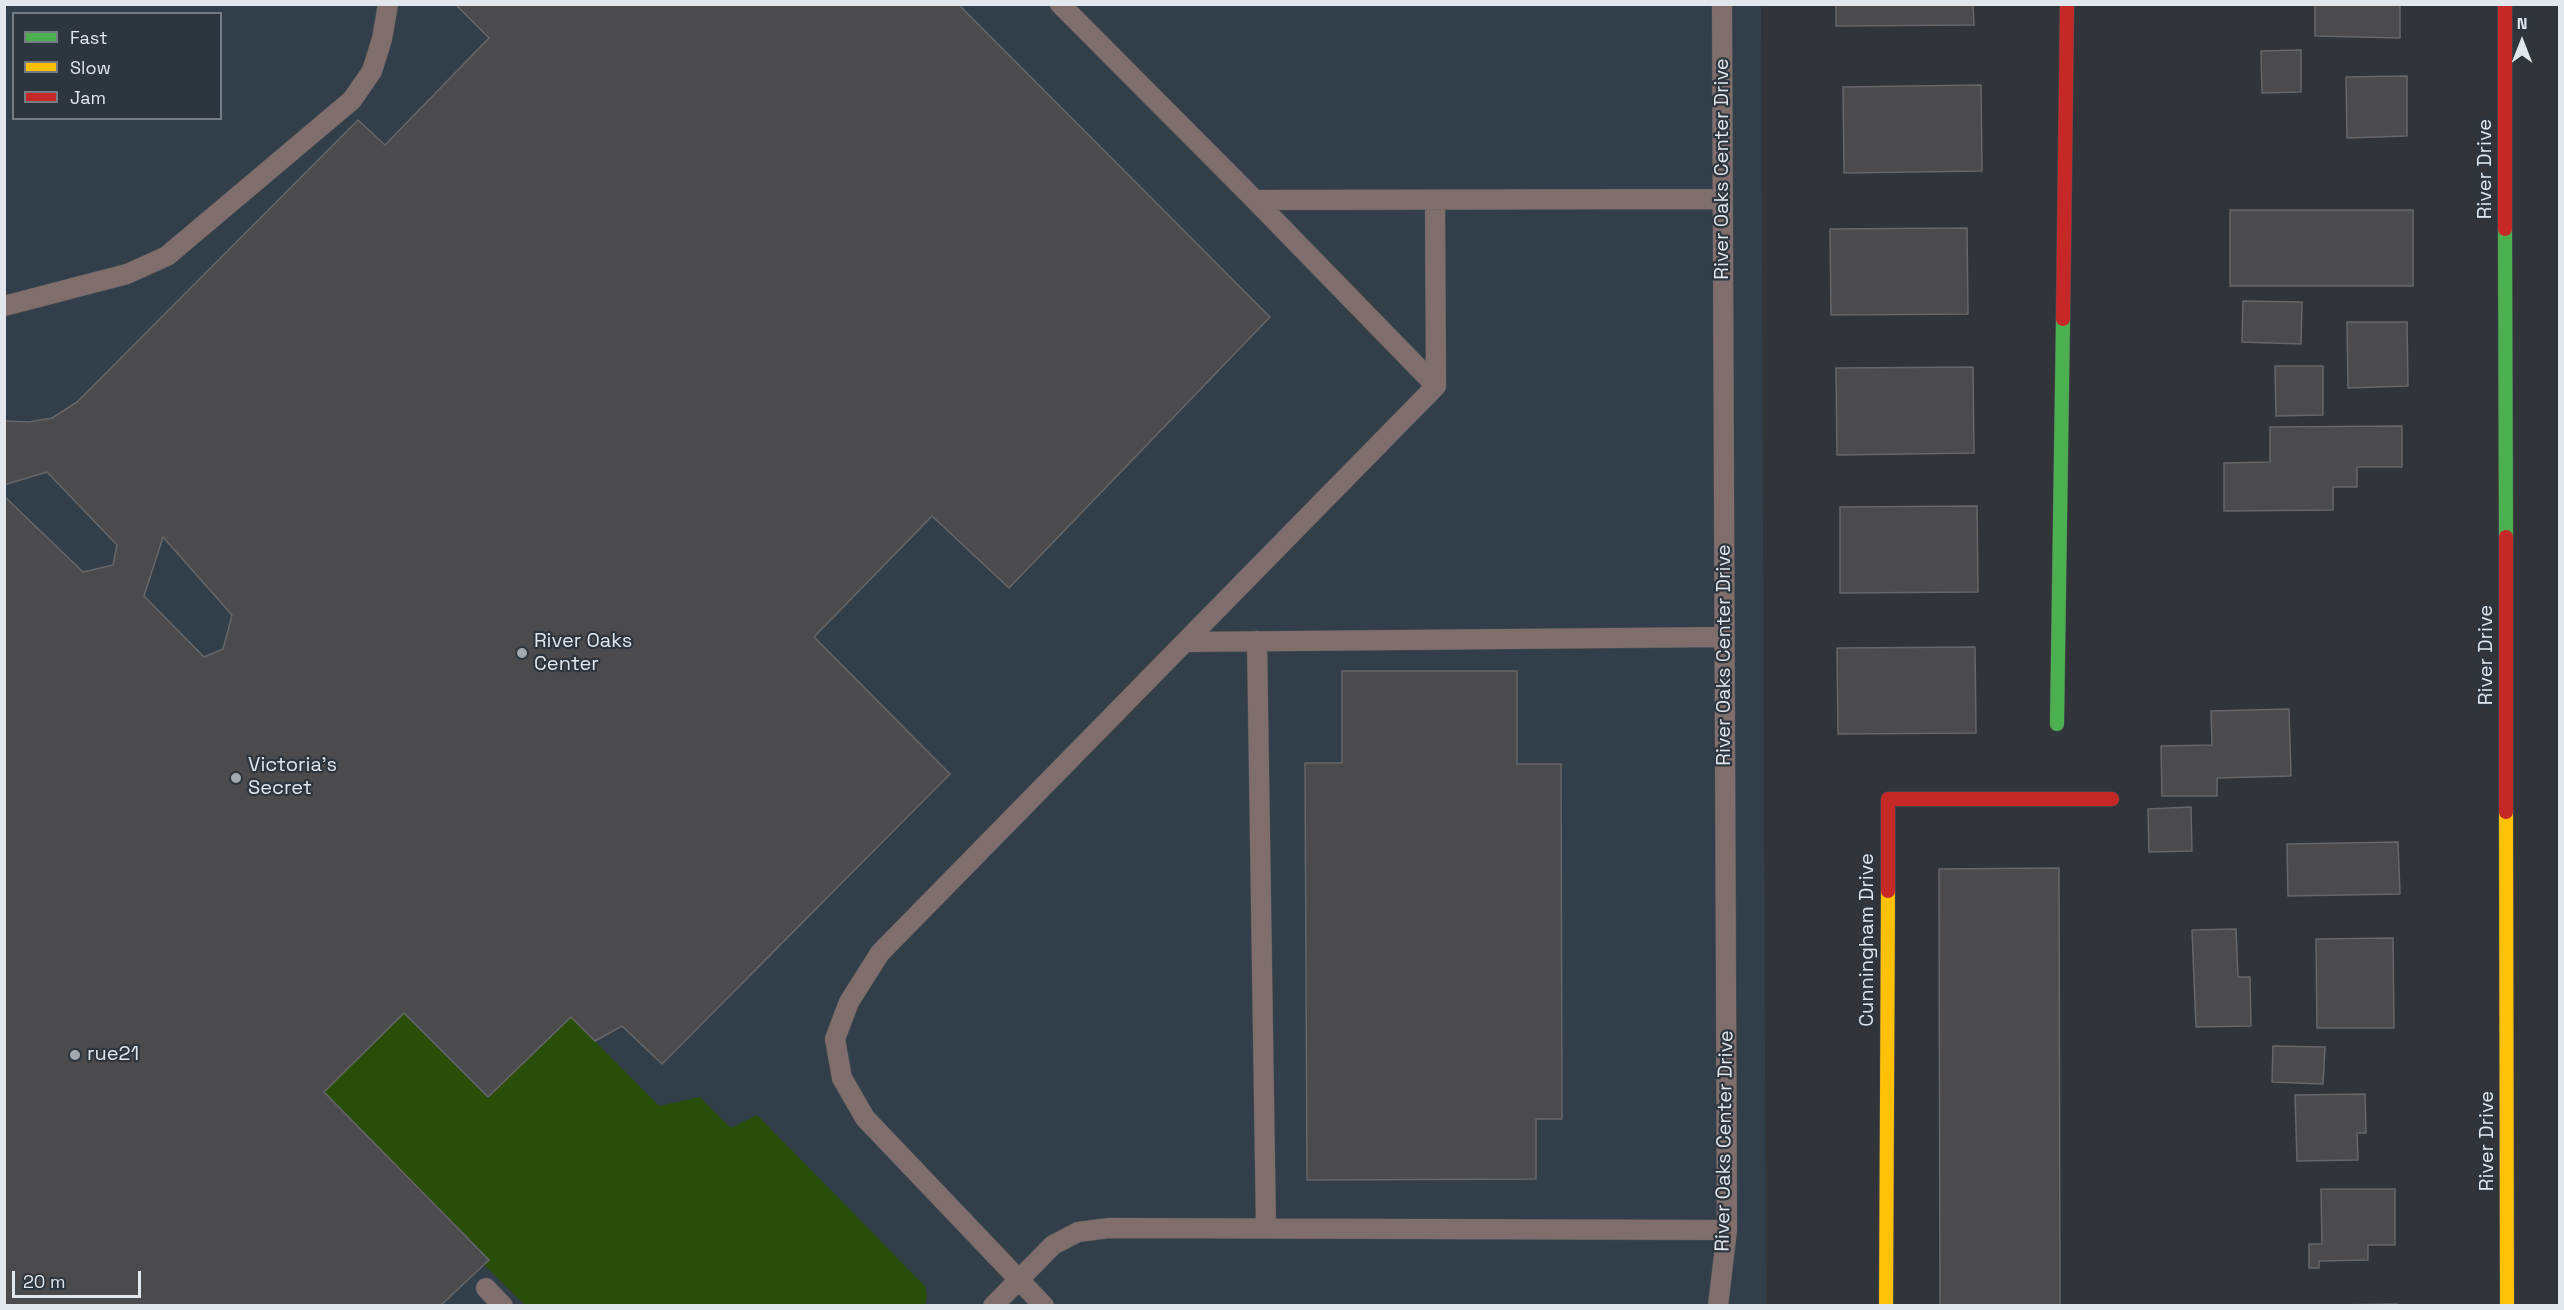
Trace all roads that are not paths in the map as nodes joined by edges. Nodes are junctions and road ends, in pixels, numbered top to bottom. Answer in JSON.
{"nodes":[{"id":1,"x":388,"y":4,"type":"edge"},
{"id":2,"x":1060,"y":4,"type":"edge"},
{"id":3,"x":1722,"y":4,"type":"edge"},
{"id":4,"x":2067,"y":4,"type":"edge"},
{"id":5,"x":2505,"y":4,"type":"edge"},
{"id":6,"x":1723,"y":199,"type":"junction"},
{"id":7,"x":1255,"y":200,"type":"junction"},
{"id":8,"x":1435,"y":200,"type":"junction"},
{"id":9,"x":4,"y":306,"type":"edge"},
{"id":10,"x":1436,"y":386,"type":"junction"},
{"id":11,"x":1724,"y":637,"type":"junction"},
{"id":12,"x":1257,"y":641,"type":"junction"},
{"id":13,"x":1185,"y":642,"type":"junction"},
{"id":14,"x":2057,"y":724,"type":"dead end"},
{"id":15,"x":2112,"y":799,"type":"dead end"},
{"id":16,"x":1266,"y":1228,"type":"junction"},
{"id":17,"x":1727,"y":1230,"type":"junction"},
{"id":18,"x":1018,"y":1280,"type":"junction"},
{"id":19,"x":486,"y":1288,"type":"dead end"},
{"id":20,"x":503,"y":1305,"type":"edge"},
{"id":21,"x":993,"y":1305,"type":"edge"},
{"id":22,"x":1044,"y":1305,"type":"edge"},
{"id":23,"x":1718,"y":1305,"type":"edge"},
{"id":24,"x":1886,"y":1305,"type":"edge"},
{"id":25,"x":2507,"y":1305,"type":"edge"}],
"edges":[{"from":1,"to":9,"type":"lane"},
{"from":2,"to":7,"type":"lane"},
{"from":3,"to":6,"type":"lane","name":"River Oaks Center Drive"},
{"from":4,"to":14,"type":"street"},
{"from":5,"to":25,"type":"street","name":"River Drive"},
{"from":6,"to":8,"type":"lane"},
{"from":6,"to":11,"type":"lane","name":"River Oaks Center Drive"},
{"from":7,"to":8,"type":"lane"},
{"from":7,"to":10,"type":"lane"},
{"from":8,"to":10,"type":"lane"},
{"from":10,"to":13,"type":"lane"},
{"from":11,"to":12,"type":"lane"},
{"from":11,"to":17,"type":"lane","name":"River Oaks Center Drive"},
{"from":12,"to":13,"type":"lane"},
{"from":12,"to":16,"type":"lane"},
{"from":13,"to":18,"type":"lane"},
{"from":15,"to":24,"type":"street","name":"Cunningham Drive"},
{"from":16,"to":17,"type":"lane"},
{"from":16,"to":18,"type":"lane"},
{"from":17,"to":23,"type":"lane","name":"River Oaks Center Drive"},
{"from":18,"to":21,"type":"lane"},
{"from":18,"to":22,"type":"lane"},
{"from":19,"to":20,"type":"lane"}]}
